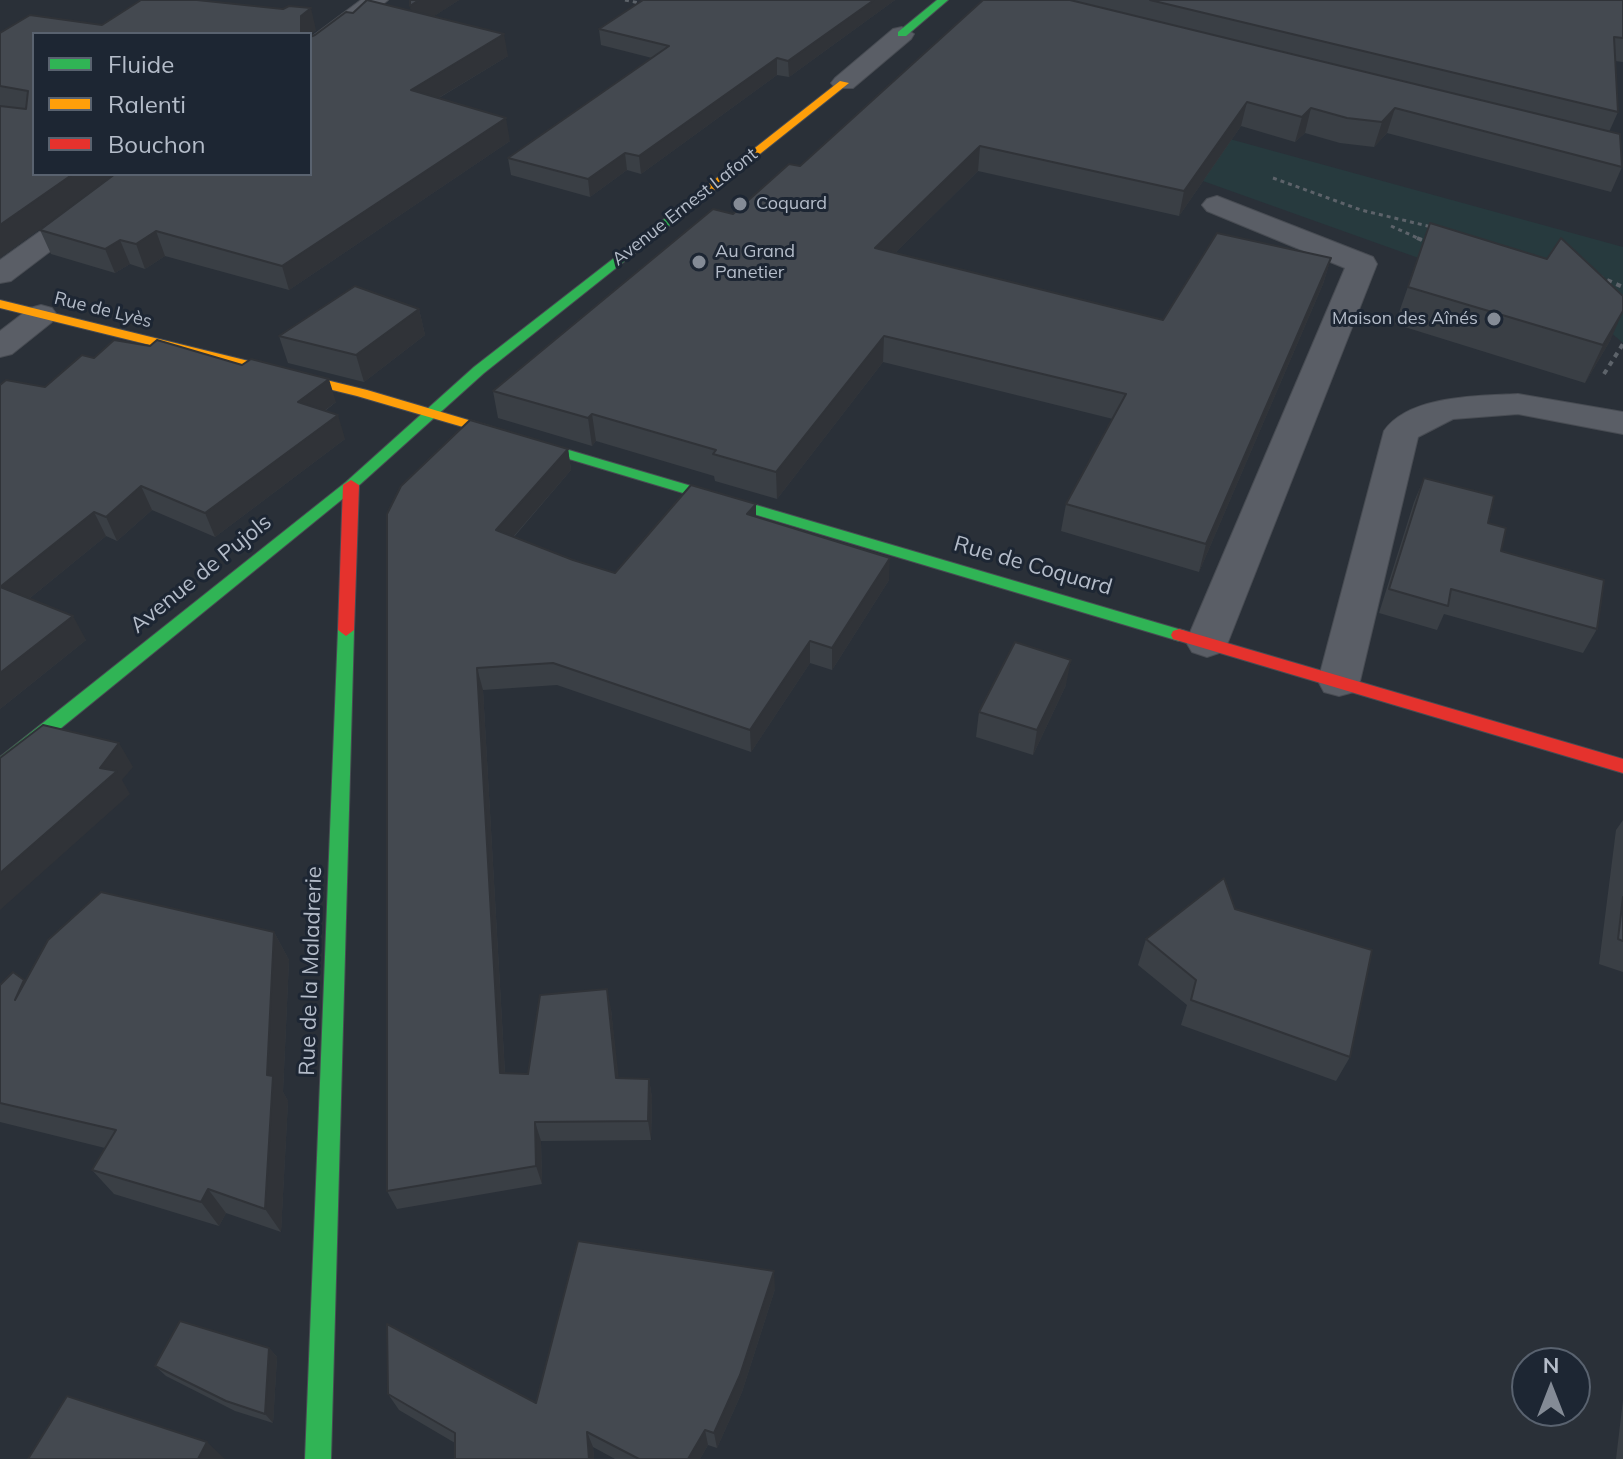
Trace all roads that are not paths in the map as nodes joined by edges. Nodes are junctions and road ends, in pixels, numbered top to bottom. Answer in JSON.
{"nodes":[{"id":1,"x":376,"y":0,"type":"edge"},
{"id":2,"x":943,"y":0,"type":"edge"},
{"id":3,"x":902,"y":34,"type":"joint"},
{"id":4,"x":312,"y":48,"type":"edge"},
{"id":5,"x":844,"y":83,"type":"joint"},
{"id":6,"x":135,"y":176,"type":"edge"},
{"id":7,"x":1217,"y":205,"type":"dead end"},
{"id":8,"x":0,"y":274,"type":"edge"},
{"id":9,"x":0,"y":304,"type":"edge"},
{"id":10,"x":41,"y":315,"type":"junction"},
{"id":11,"x":0,"y":347,"type":"edge"},
{"id":12,"x":428,"y":415,"type":"junction"},
{"id":13,"x":1623,"y":423,"type":"edge"},
{"id":14,"x":351,"y":485,"type":"junction"},
{"id":15,"x":1207,"y":642,"type":"junction"},
{"id":16,"x":1339,"y":681,"type":"junction"},
{"id":17,"x":1623,"y":766,"type":"edge"},
{"id":18,"x":0,"y":767,"type":"edge"},
{"id":19,"x":318,"y":1459,"type":"edge"}],
"edges":[{"from":1,"to":4,"type":"street"},
{"from":2,"to":3,"type":"street","name":"Avenue Ernest Lafont"},
{"from":3,"to":5,"type":"street","name":"Avenue Ernest Lafont"},
{"from":5,"to":12,"type":"street","name":"Avenue Ernest Lafont"},
{"from":6,"to":8,"type":"street"},
{"from":7,"to":15,"type":"street"},
{"from":9,"to":10,"type":"street","name":"Rue de Lyès"},
{"from":10,"to":11,"type":"street"},
{"from":10,"to":12,"type":"street","name":"Rue de Lyès"},
{"from":12,"to":14,"type":"street","name":"Avenue de Pujols"},
{"from":12,"to":15,"type":"street","name":"Rue de Coquard"},
{"from":13,"to":16,"type":"street"},
{"from":14,"to":18,"type":"street","name":"Avenue de Pujols"},
{"from":14,"to":19,"type":"street","name":"Rue de la Maladrerie"},
{"from":15,"to":16,"type":"street","name":"Rue de Coquard"},
{"from":16,"to":17,"type":"street","name":"Rue de Coquard"}]}
